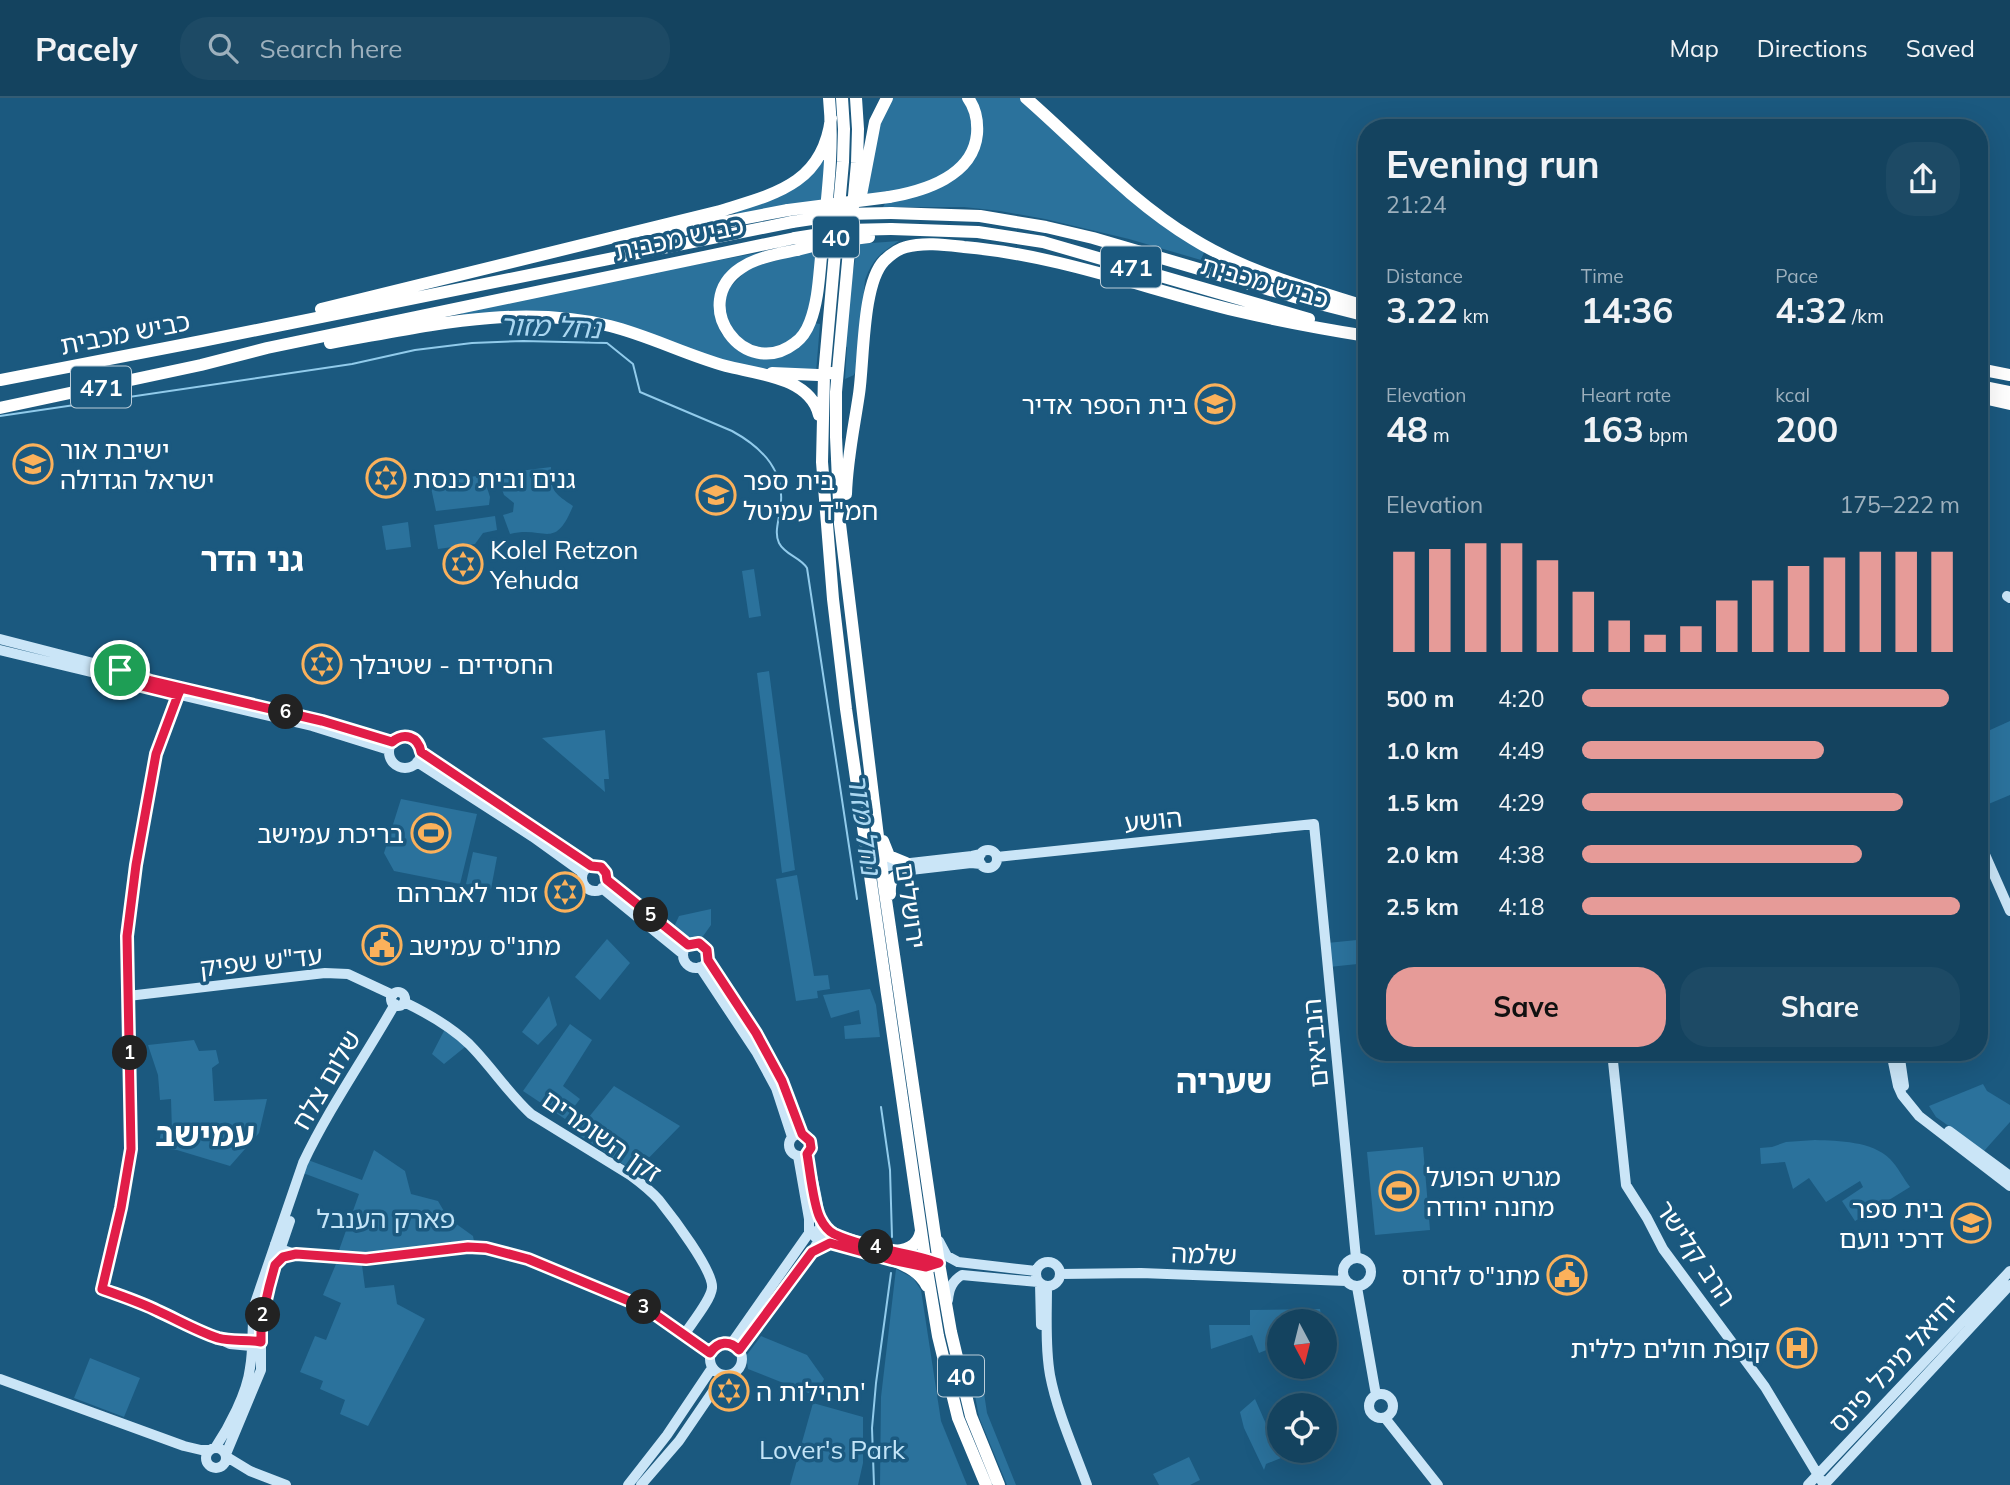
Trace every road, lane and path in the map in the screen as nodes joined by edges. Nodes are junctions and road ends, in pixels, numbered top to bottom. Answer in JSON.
{"nodes":[{"id":1,"x":829,"y":98,"type":"edge"},
{"id":2,"x":842,"y":98,"type":"edge"},
{"id":3,"x":856,"y":98,"type":"edge"},
{"id":4,"x":887,"y":98,"type":"edge"},
{"id":5,"x":968,"y":98,"type":"edge"},
{"id":6,"x":1027,"y":99,"type":"edge"},
{"id":7,"x":831,"y":118,"type":"junction"},
{"id":8,"x":790,"y":216,"type":"junction"},
{"id":9,"x":796,"y":244,"type":"junction"},
{"id":10,"x":488,"y":267,"type":"junction"},
{"id":11,"x":1358,"y":304,"type":"edge"},
{"id":12,"x":843,"y":306,"type":"junction"},
{"id":13,"x":1358,"y":314,"type":"edge"},
{"id":14,"x":1358,"y":333,"type":"edge"},
{"id":15,"x":1358,"y":334,"type":"edge"},
{"id":16,"x":178,"y":346,"type":"junction"},
{"id":17,"x":201,"y":365,"type":"junction"},
{"id":18,"x":838,"y":366,"type":"junction"},
{"id":19,"x":1988,"y":367,"type":"edge"},
{"id":20,"x":2010,"y":368,"type":"edge"},
{"id":21,"x":1988,"y":369,"type":"edge"},
{"id":22,"x":744,"y":371,"type":"junction"},
{"id":23,"x":824,"y":375,"type":"junction"},
{"id":24,"x":2010,"y":375,"type":"edge"},
{"id":25,"x":0,"y":380,"type":"edge"},
{"id":26,"x":1988,"y":388,"type":"edge"},
{"id":27,"x":2010,"y":392,"type":"edge"},
{"id":28,"x":1988,"y":399,"type":"edge"},
{"id":29,"x":2010,"y":404,"type":"edge"},
{"id":30,"x":0,"y":408,"type":"edge"},
{"id":31,"x":821,"y":429,"type":"junction"},
{"id":32,"x":843,"y":547,"type":"junction"},
{"id":33,"x":0,"y":639,"type":"edge"},
{"id":34,"x":0,"y":650,"type":"edge"},
{"id":35,"x":96,"y":669,"type":"junction"},
{"id":36,"x":119,"y":675,"type":"junction"},
{"id":37,"x":180,"y":691,"type":"junction"},
{"id":38,"x":391,"y":746,"type":"junction"},
{"id":39,"x":419,"y":757,"type":"junction"},
{"id":40,"x":876,"y":816,"type":"junction"},
{"id":41,"x":1314,"y":824,"type":"joint"},
{"id":42,"x":1988,"y":861,"type":"edge"},
{"id":43,"x":906,"y":867,"type":"junction"},
{"id":44,"x":587,"y":870,"type":"junction"},
{"id":45,"x":878,"y":870,"type":"junction"},
{"id":46,"x":605,"y":884,"type":"junction"},
{"id":47,"x":2010,"y":911,"type":"edge"},
{"id":48,"x":892,"y":933,"type":"junction"},
{"id":49,"x":686,"y":949,"type":"junction"},
{"id":50,"x":704,"y":964,"type":"junction"},
{"id":51,"x":128,"y":996,"type":"junction"},
{"id":52,"x":397,"y":1000,"type":"junction"},
{"id":53,"x":1613,"y":1061,"type":"edge"},
{"id":54,"x":1893,"y":1061,"type":"edge"},
{"id":55,"x":1900,"y":1061,"type":"edge"},
{"id":56,"x":797,"y":1136,"type":"junction"},
{"id":57,"x":802,"y":1155,"type":"junction"},
{"id":58,"x":2010,"y":1176,"type":"edge"},
{"id":59,"x":2010,"y":1186,"type":"edge"},
{"id":60,"x":927,"y":1227,"type":"junction"},
{"id":61,"x":809,"y":1233,"type":"junction"},
{"id":62,"x":825,"y":1236,"type":"junction"},
{"id":63,"x":279,"y":1245,"type":"junction"},
{"id":64,"x":296,"y":1254,"type":"junction"},
{"id":65,"x":316,"y":1255,"type":"junction"},
{"id":66,"x":891,"y":1256,"type":"junction"},
{"id":67,"x":1356,"y":1258,"type":"junction"},
{"id":68,"x":930,"y":1263,"type":"junction"},
{"id":69,"x":275,"y":1265,"type":"junction"},
{"id":70,"x":2010,"y":1271,"type":"edge"},
{"id":71,"x":1060,"y":1274,"type":"junction"},
{"id":72,"x":1040,"y":1281,"type":"junction"},
{"id":73,"x":1346,"y":1281,"type":"junction"},
{"id":74,"x":2010,"y":1286,"type":"edge"},
{"id":75,"x":1357,"y":1287,"type":"junction"},
{"id":76,"x":932,"y":1297,"type":"junction"},
{"id":77,"x":947,"y":1311,"type":"junction"},
{"id":78,"x":684,"y":1335,"type":"junction"},
{"id":79,"x":254,"y":1343,"type":"junction"},
{"id":80,"x":735,"y":1347,"type":"junction"},
{"id":81,"x":710,"y":1353,"type":"junction"},
{"id":82,"x":712,"y":1368,"type":"junction"},
{"id":83,"x":724,"y":1375,"type":"junction"},
{"id":84,"x":0,"y":1378,"type":"edge"},
{"id":85,"x":1376,"y":1395,"type":"junction"},
{"id":86,"x":1385,"y":1418,"type":"junction"},
{"id":87,"x":184,"y":1446,"type":"junction"},
{"id":88,"x":212,"y":1449,"type":"junction"},
{"id":89,"x":225,"y":1459,"type":"junction"},
{"id":90,"x":206,"y":1461,"type":"junction"},
{"id":91,"x":1817,"y":1475,"type":"junction"},
{"id":92,"x":286,"y":1485,"type":"edge"},
{"id":93,"x":628,"y":1485,"type":"edge"},
{"id":94,"x":641,"y":1485,"type":"edge"},
{"id":95,"x":986,"y":1485,"type":"edge"},
{"id":96,"x":999,"y":1485,"type":"edge"},
{"id":97,"x":1087,"y":1485,"type":"edge"},
{"id":98,"x":1438,"y":1485,"type":"edge"},
{"id":99,"x":1808,"y":1485,"type":"edge"},
{"id":100,"x":1824,"y":1485,"type":"edge"}],
"edges":[{"from":1,"to":7,"type":"highway"},
{"from":2,"to":23,"type":"highway","number":"40"},
{"from":3,"to":12,"type":"highway","number":"40"},
{"from":4,"to":12,"type":"highway"},
{"from":5,"to":8,"type":"highway","bridge":true},
{"from":6,"to":11,"type":"highway"},
{"from":7,"to":9,"type":"highway"},
{"from":7,"to":10,"type":"highway"},
{"from":8,"to":10,"type":"highway"},
{"from":8,"to":13,"type":"highway","name":"כביש מכבית","number":"471","bridge":true},
{"from":8,"to":16,"type":"highway","name":"כביש מכבית","number":"471"},
{"from":9,"to":14,"type":"highway","name":"כביש מכבית","number":"471","bridge":true},
{"from":9,"to":17,"type":"highway","name":"כביש מכבית","number":"471"},
{"from":10,"to":16,"type":"highway"},
{"from":12,"to":18,"type":"highway","number":"40"},
{"from":15,"to":32,"type":"highway"},
{"from":16,"to":25,"type":"highway","name":"כביש מכבית","number":"471"},
{"from":17,"to":22,"type":"highway"},
{"from":17,"to":30,"type":"highway","name":"כביש מכבית","number":"471"},
{"from":18,"to":23,"type":"highway"},
{"from":18,"to":32,"type":"highway","name":"ירושלים","number":"40"},
{"from":19,"to":20,"type":"highway"},
{"from":21,"to":24,"type":"highway"},
{"from":22,"to":23,"type":"highway"},
{"from":22,"to":31,"type":"highway"},
{"from":23,"to":31,"type":"highway","name":"ירושלים","number":"40"},
{"from":26,"to":27,"type":"highway"},
{"from":28,"to":29,"type":"highway"},
{"from":31,"to":45,"type":"highway","name":"ירושלים","number":"40"},
{"from":32,"to":40,"type":"highway","name":"ירושלים","number":"40"},
{"from":33,"to":35,"type":"street"},
{"from":34,"to":35,"type":"street"},
{"from":35,"to":36,"type":"street"},
{"from":35,"to":36,"type":"street"},
{"from":36,"to":37,"type":"street"},
{"from":37,"to":38,"type":"street"},
{"from":37,"to":51,"type":"street"},
{"from":38,"to":39,"type":"street"},
{"from":38,"to":39,"type":"street"},
{"from":39,"to":44,"type":"street"},
{"from":40,"to":43,"type":"highway"},
{"from":40,"to":45,"type":"highway","name":"ירושלים","number":"40"},
{"from":41,"to":43,"type":"street","name":"הושע"},
{"from":41,"to":67,"type":"street","name":"הנביאים"},
{"from":42,"to":47,"type":"street"},
{"from":43,"to":45,"type":"street"},
{"from":43,"to":48,"type":"highway"},
{"from":44,"to":46,"type":"street"},
{"from":44,"to":46,"type":"street"},
{"from":45,"to":48,"type":"highway","name":"ירושלים","number":"40"},
{"from":45,"to":60,"type":"highway","name":"ירושלים","number":"40"},
{"from":46,"to":49,"type":"street"},
{"from":48,"to":60,"type":"highway","name":"ירושלים","number":"40"},
{"from":49,"to":50,"type":"street"},
{"from":49,"to":50,"type":"street"},
{"from":50,"to":56,"type":"street"},
{"from":51,"to":52,"type":"street","name":"עד\"ש שפיק"},
{"from":51,"to":79,"type":"street"},
{"from":52,"to":63,"type":"street","name":"שלום צלח"},
{"from":52,"to":78,"type":"street","name":"זקן השומרים"},
{"from":53,"to":91,"type":"street","name":"הרב קלישר"},
{"from":54,"to":59,"type":"street"},
{"from":55,"to":58,"type":"street"},
{"from":56,"to":57,"type":"street"},
{"from":56,"to":57,"type":"street"},
{"from":57,"to":61,"type":"street"},
{"from":57,"to":62,"type":"street"},
{"from":60,"to":66,"type":"highway"},
{"from":60,"to":68,"type":"highway","name":"ירושלים","number":"40"},
{"from":60,"to":72,"type":"street"},
{"from":61,"to":62,"type":"street"},
{"from":61,"to":80,"type":"street"},
{"from":62,"to":66,"type":"street"},
{"from":62,"to":80,"type":"street"},
{"from":63,"to":64,"type":"street"},
{"from":63,"to":65,"type":"street"},
{"from":63,"to":69,"type":"street","name":"שלום צלח"},
{"from":63,"to":79,"type":"street","name":"שלום צלח"},
{"from":64,"to":65,"type":"street"},
{"from":64,"to":69,"type":"street"},
{"from":65,"to":78,"type":"street"},
{"from":66,"to":68,"type":"street"},
{"from":66,"to":76,"type":"highway"},
{"from":67,"to":73,"type":"street"},
{"from":67,"to":75,"type":"street"},
{"from":68,"to":76,"type":"highway","name":"ירושלים","number":"40"},
{"from":68,"to":77,"type":"highway","name":"ירושלים","number":"40"},
{"from":69,"to":79,"type":"street","name":"שלום צלח"},
{"from":70,"to":91,"type":"street","name":"יחיאל מיכל פינס"},
{"from":71,"to":72,"type":"street"},
{"from":71,"to":72,"type":"street"},
{"from":71,"to":73,"type":"street","name":"שלמה"},
{"from":72,"to":77,"type":"street"},
{"from":72,"to":97,"type":"street"},
{"from":73,"to":75,"type":"street"},
{"from":74,"to":100,"type":"street","name":"יחיאל מיכל פינס"},
{"from":75,"to":85,"type":"street"},
{"from":76,"to":95,"type":"highway","name":"ירושלים","number":"40"},
{"from":77,"to":96,"type":"highway","name":"ירושלים","number":"40"},
{"from":78,"to":81,"type":"street"},
{"from":79,"to":88,"type":"street","name":"שלום צלח"},
{"from":79,"to":89,"type":"street","name":"שלום צלח"},
{"from":80,"to":81,"type":"street"},
{"from":80,"to":83,"type":"street"},
{"from":81,"to":82,"type":"street"},
{"from":82,"to":83,"type":"street"},
{"from":82,"to":93,"type":"street"},
{"from":83,"to":94,"type":"street"},
{"from":84,"to":87,"type":"street"},
{"from":85,"to":86,"type":"street"},
{"from":85,"to":86,"type":"street"},
{"from":86,"to":98,"type":"street"},
{"from":87,"to":88,"type":"street"},
{"from":87,"to":90,"type":"street"},
{"from":88,"to":89,"type":"street"},
{"from":88,"to":90,"type":"street"},
{"from":89,"to":90,"type":"street"},
{"from":89,"to":92,"type":"street"},
{"from":91,"to":99,"type":"street","name":"יחיאל מיכל פינס"},
{"from":91,"to":100,"type":"street","name":"הרב קלישר"}]}
